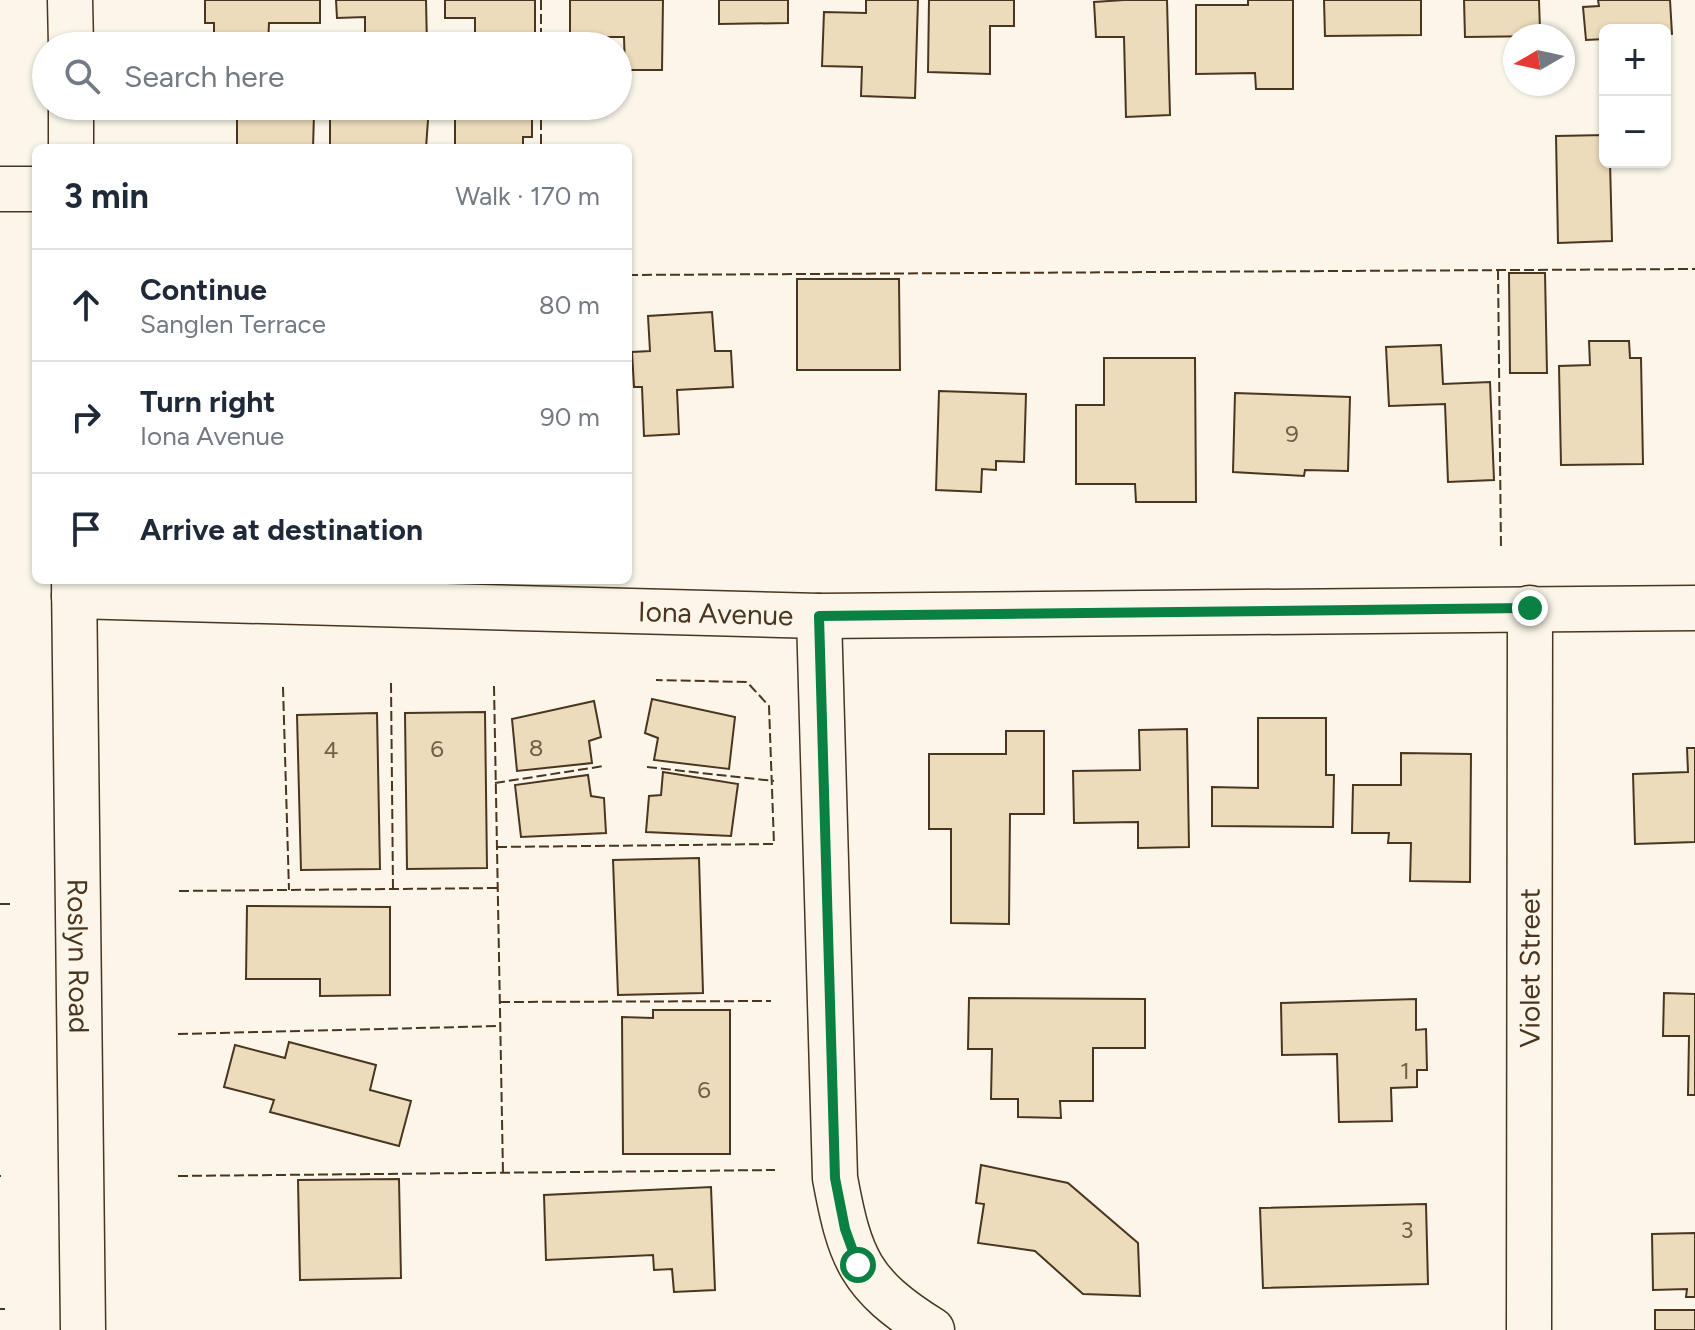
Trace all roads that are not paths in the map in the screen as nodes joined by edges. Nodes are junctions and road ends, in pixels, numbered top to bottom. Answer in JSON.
{"nodes":[{"id":1,"x":70,"y":0,"type":"edge"},
{"id":2,"x":71,"y":32,"type":"edge"},
{"id":3,"x":71,"y":120,"type":"edge"},
{"id":4,"x":71,"y":144,"type":"edge"},
{"id":5,"x":0,"y":189,"type":"edge"},
{"id":6,"x":32,"y":189,"type":"edge"},
{"id":7,"x":74,"y":588,"type":"edge"},
{"id":8,"x":1530,"y":608,"type":"junction"},
{"id":9,"x":1695,"y":608,"type":"edge"},
{"id":10,"x":819,"y":616,"type":"junction"},
{"id":11,"x":83,"y":1330,"type":"edge"},
{"id":12,"x":932,"y":1330,"type":"edge"},
{"id":13,"x":1529,"y":1330,"type":"edge"}],
"edges":[{"from":1,"to":2,"type":"street"},
{"from":3,"to":4,"type":"street"},
{"from":5,"to":6,"type":"street"},
{"from":7,"to":10,"type":"street","name":"Iona Avenue"},
{"from":7,"to":11,"type":"street","name":"Roslyn Road"},
{"from":8,"to":9,"type":"street","name":"Iona Avenue"},
{"from":8,"to":10,"type":"street","name":"Iona Avenue"},
{"from":8,"to":13,"type":"street","name":"Violet Street"},
{"from":10,"to":12,"type":"street"}]}
